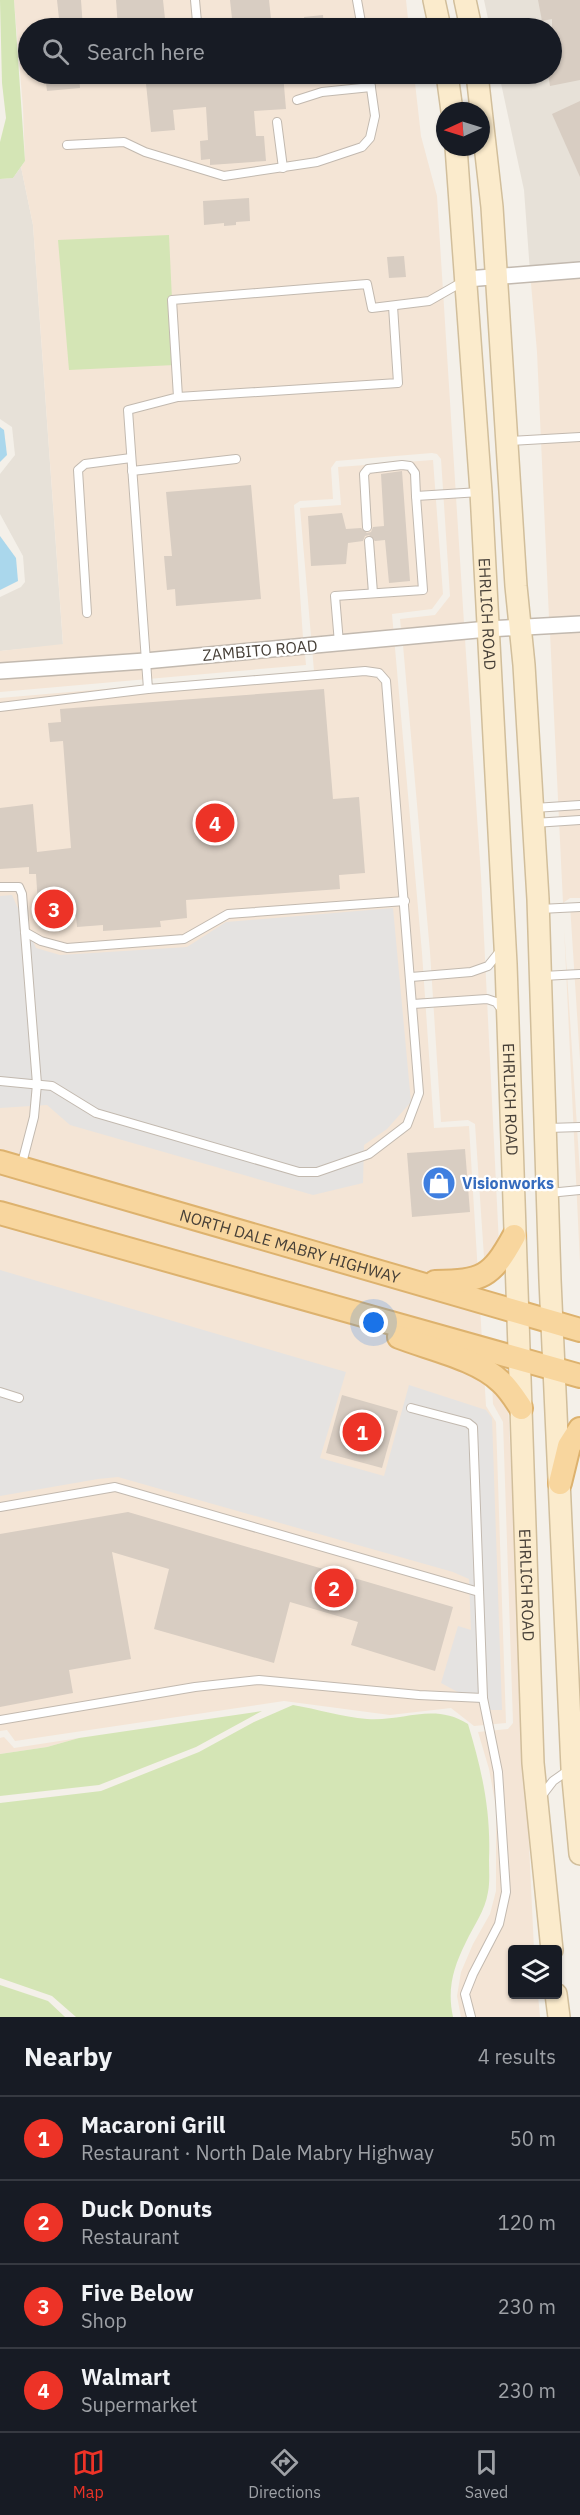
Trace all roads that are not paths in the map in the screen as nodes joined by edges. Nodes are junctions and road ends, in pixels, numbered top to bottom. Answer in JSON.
{"nodes":[{"id":1,"x":195,"y":0,"type":"edge"},
{"id":2,"x":357,"y":0,"type":"edge"},
{"id":3,"x":434,"y":0,"type":"edge"},
{"id":4,"x":465,"y":0,"type":"edge"},
{"id":5,"x":197,"y":18,"type":"edge"},
{"id":6,"x":360,"y":18,"type":"edge"},
{"id":7,"x":438,"y":18,"type":"edge"},
{"id":8,"x":469,"y":18,"type":"edge"},
{"id":9,"x":371,"y":84,"type":"edge"},
{"id":10,"x":448,"y":84,"type":"edge"},
{"id":11,"x":478,"y":84,"type":"edge"},
{"id":12,"x":371,"y":87,"type":"junction"},
{"id":13,"x":297,"y":100,"type":"dead end"},
{"id":14,"x":451,"y":102,"type":"edge"},
{"id":15,"x":277,"y":122,"type":"dead end"},
{"id":16,"x":67,"y":145,"type":"dead end"},
{"id":17,"x":457,"y":156,"type":"edge"},
{"id":18,"x":283,"y":168,"type":"junction"},
{"id":19,"x":580,"y":270,"type":"edge"},
{"id":20,"x":497,"y":276,"type":"junction"},
{"id":21,"x":467,"y":279,"type":"junction"},
{"id":22,"x":393,"y":306,"type":"junction"},
{"id":23,"x":178,"y":397,"type":"junction"},
{"id":24,"x":580,"y":437,"type":"edge"},
{"id":25,"x":507,"y":441,"type":"junction"},
{"id":26,"x":131,"y":458,"type":"junction"},
{"id":27,"x":236,"y":459,"type":"dead end"},
{"id":28,"x":132,"y":471,"type":"junction"},
{"id":29,"x":481,"y":492,"type":"junction"},
{"id":30,"x":416,"y":496,"type":"junction"},
{"id":31,"x":367,"y":527,"type":"dead end"},
{"id":32,"x":369,"y":541,"type":"dead end"},
{"id":33,"x":373,"y":593,"type":"junction"},
{"id":34,"x":87,"y":612,"type":"dead end"},
{"id":35,"x":580,"y":624,"type":"edge"},
{"id":36,"x":520,"y":627,"type":"junction"},
{"id":37,"x":488,"y":629,"type":"junction"},
{"id":38,"x":339,"y":643,"type":"junction"},
{"id":39,"x":145,"y":661,"type":"junction"},
{"id":40,"x":0,"y":671,"type":"edge"},
{"id":41,"x":148,"y":689,"type":"junction"},
{"id":42,"x":0,"y":707,"type":"edge"},
{"id":43,"x":580,"y":805,"type":"edge"},
{"id":44,"x":533,"y":816,"type":"junction"},
{"id":45,"x":580,"y":820,"type":"edge"},
{"id":46,"x":0,"y":887,"type":"edge"},
{"id":47,"x":405,"y":901,"type":"junction"},
{"id":48,"x":580,"y":907,"type":"edge"},
{"id":49,"x":538,"y":909,"type":"junction"},
{"id":50,"x":25,"y":933,"type":"junction"},
{"id":51,"x":505,"y":939,"type":"junction"},
{"id":52,"x":580,"y":974,"type":"edge"},
{"id":53,"x":542,"y":976,"type":"junction"},
{"id":54,"x":411,"y":977,"type":"junction"},
{"id":55,"x":413,"y":1004,"type":"junction"},
{"id":56,"x":509,"y":1025,"type":"junction"},
{"id":57,"x":0,"y":1081,"type":"edge"},
{"id":58,"x":37,"y":1084,"type":"junction"},
{"id":59,"x":580,"y":1127,"type":"edge"},
{"id":60,"x":546,"y":1128,"type":"junction"},
{"id":61,"x":10,"y":1165,"type":"edge"},
{"id":62,"x":580,"y":1190,"type":"edge"},
{"id":63,"x":547,"y":1193,"type":"junction"},
{"id":64,"x":0,"y":1213,"type":"edge"},
{"id":65,"x":514,"y":1236,"type":"junction"},
{"id":66,"x":416,"y":1283,"type":"junction"},
{"id":67,"x":339,"y":1307,"type":"junction"},
{"id":68,"x":517,"y":1311,"type":"junction"},
{"id":69,"x":552,"y":1321,"type":"junction"},
{"id":70,"x":580,"y":1330,"type":"edge"},
{"id":71,"x":519,"y":1357,"type":"junction"},
{"id":72,"x":555,"y":1368,"type":"junction"},
{"id":73,"x":580,"y":1376,"type":"edge"},
{"id":74,"x":0,"y":1392,"type":"edge"},
{"id":75,"x":20,"y":1398,"type":"dead end"},
{"id":76,"x":411,"y":1408,"type":"dead end"},
{"id":77,"x":521,"y":1408,"type":"junction"},
{"id":78,"x":580,"y":1429,"type":"edge"},
{"id":79,"x":560,"y":1483,"type":"junction"},
{"id":80,"x":0,"y":1507,"type":"edge"},
{"id":81,"x":479,"y":1592,"type":"junction"},
{"id":82,"x":483,"y":1698,"type":"junction"},
{"id":83,"x":0,"y":1720,"type":"edge"},
{"id":84,"x":576,"y":1768,"type":"edge"},
{"id":85,"x":537,"y":1802,"type":"junction"},
{"id":86,"x":580,"y":1854,"type":"edge"},
{"id":87,"x":551,"y":1945,"type":"edge"},
{"id":88,"x":556,"y":1999,"type":"edge"},
{"id":89,"x":471,"y":2017,"type":"edge"},
{"id":90,"x":558,"y":2017,"type":"edge"}],
"edges":[{"from":1,"to":5,"type":"lane"},
{"from":2,"to":6,"type":"lane"},
{"from":3,"to":7,"type":"main road"},
{"from":4,"to":8,"type":"main road"},
{"from":9,"to":12,"type":"lane"},
{"from":10,"to":14,"type":"main road"},
{"from":11,"to":20,"type":"main road","name":"EHRLICH ROAD"},
{"from":12,"to":13,"type":"lane"},
{"from":12,"to":18,"type":"lane"},
{"from":15,"to":18,"type":"lane"},
{"from":16,"to":18,"type":"lane"},
{"from":17,"to":21,"type":"main road","name":"EHRLICH ROAD"},
{"from":19,"to":20,"type":"street"},
{"from":20,"to":21,"type":"street"},
{"from":20,"to":25,"type":"main road","name":"EHRLICH ROAD"},
{"from":21,"to":22,"type":"lane"},
{"from":21,"to":29,"type":"main road","name":"EHRLICH ROAD"},
{"from":22,"to":23,"type":"lane"},
{"from":22,"to":23,"type":"lane"},
{"from":23,"to":26,"type":"lane"},
{"from":24,"to":25,"type":"lane"},
{"from":25,"to":36,"type":"main road","name":"EHRLICH ROAD"},
{"from":26,"to":28,"type":"lane"},
{"from":26,"to":34,"type":"lane"},
{"from":27,"to":28,"type":"lane"},
{"from":28,"to":39,"type":"lane"},
{"from":29,"to":30,"type":"lane"},
{"from":29,"to":37,"type":"main road","name":"EHRLICH ROAD"},
{"from":30,"to":31,"type":"lane"},
{"from":30,"to":33,"type":"lane"},
{"from":32,"to":33,"type":"lane"},
{"from":33,"to":38,"type":"lane"},
{"from":35,"to":36,"type":"street","name":"ZAMBITO ROAD"},
{"from":36,"to":37,"type":"street","name":"ZAMBITO ROAD"},
{"from":36,"to":44,"type":"main road","name":"EHRLICH ROAD"},
{"from":37,"to":38,"type":"street","name":"ZAMBITO ROAD"},
{"from":37,"to":51,"type":"main road","name":"EHRLICH ROAD"},
{"from":38,"to":39,"type":"street","name":"ZAMBITO ROAD"},
{"from":39,"to":40,"type":"street","name":"ZAMBITO ROAD"},
{"from":39,"to":41,"type":"lane"},
{"from":41,"to":42,"type":"lane"},
{"from":41,"to":47,"type":"lane"},
{"from":43,"to":44,"type":"lane"},
{"from":44,"to":45,"type":"lane"},
{"from":44,"to":49,"type":"main road","name":"EHRLICH ROAD"},
{"from":46,"to":50,"type":"lane"},
{"from":47,"to":50,"type":"lane"},
{"from":47,"to":54,"type":"lane"},
{"from":48,"to":49,"type":"lane"},
{"from":49,"to":53,"type":"main road","name":"EHRLICH ROAD"},
{"from":50,"to":58,"type":"lane"},
{"from":51,"to":54,"type":"lane"},
{"from":51,"to":56,"type":"main road","name":"EHRLICH ROAD"},
{"from":52,"to":53,"type":"lane"},
{"from":53,"to":60,"type":"main road","name":"EHRLICH ROAD"},
{"from":54,"to":55,"type":"lane"},
{"from":55,"to":56,"type":"lane"},
{"from":55,"to":58,"type":"lane"},
{"from":56,"to":65,"type":"main road","name":"EHRLICH ROAD"},
{"from":57,"to":58,"type":"lane"},
{"from":58,"to":61,"type":"lane"},
{"from":59,"to":60,"type":"lane"},
{"from":60,"to":63,"type":"main road","name":"EHRLICH ROAD"},
{"from":61,"to":66,"type":"main road","name":"NORTH DALE MABRY HIGHWAY"},
{"from":62,"to":63,"type":"lane"},
{"from":63,"to":69,"type":"main road","name":"EHRLICH ROAD"},
{"from":64,"to":67,"type":"main road"},
{"from":65,"to":66,"type":"main road"},
{"from":65,"to":68,"type":"main road","name":"EHRLICH ROAD"},
{"from":66,"to":68,"type":"main road","name":"NORTH DALE MABRY HIGHWAY"},
{"from":67,"to":71,"type":"main road"},
{"from":67,"to":77,"type":"main road"},
{"from":68,"to":69,"type":"main road","name":"NORTH DALE MABRY HIGHWAY"},
{"from":68,"to":71,"type":"main road","name":"EHRLICH ROAD"},
{"from":69,"to":70,"type":"main road","name":"NORTH DALE MABRY HIGHWAY"},
{"from":69,"to":72,"type":"main road","name":"EHRLICH ROAD"},
{"from":71,"to":72,"type":"main road"},
{"from":71,"to":77,"type":"main road","name":"EHRLICH ROAD"},
{"from":72,"to":73,"type":"main road"},
{"from":72,"to":79,"type":"main road","name":"EHRLICH ROAD"},
{"from":74,"to":75,"type":"lane"},
{"from":76,"to":81,"type":"lane"},
{"from":77,"to":85,"type":"main road","name":"EHRLICH ROAD"},
{"from":78,"to":79,"type":"main road"},
{"from":79,"to":84,"type":"main road","name":"EHRLICH ROAD"},
{"from":80,"to":81,"type":"lane"},
{"from":81,"to":82,"type":"lane"},
{"from":82,"to":83,"type":"lane"},
{"from":82,"to":89,"type":"lane"},
{"from":84,"to":85,"type":"lane"},
{"from":84,"to":86,"type":"main road","name":"EHRLICH ROAD"},
{"from":85,"to":87,"type":"main road","name":"EHRLICH ROAD"},
{"from":88,"to":90,"type":"main road"}]}
